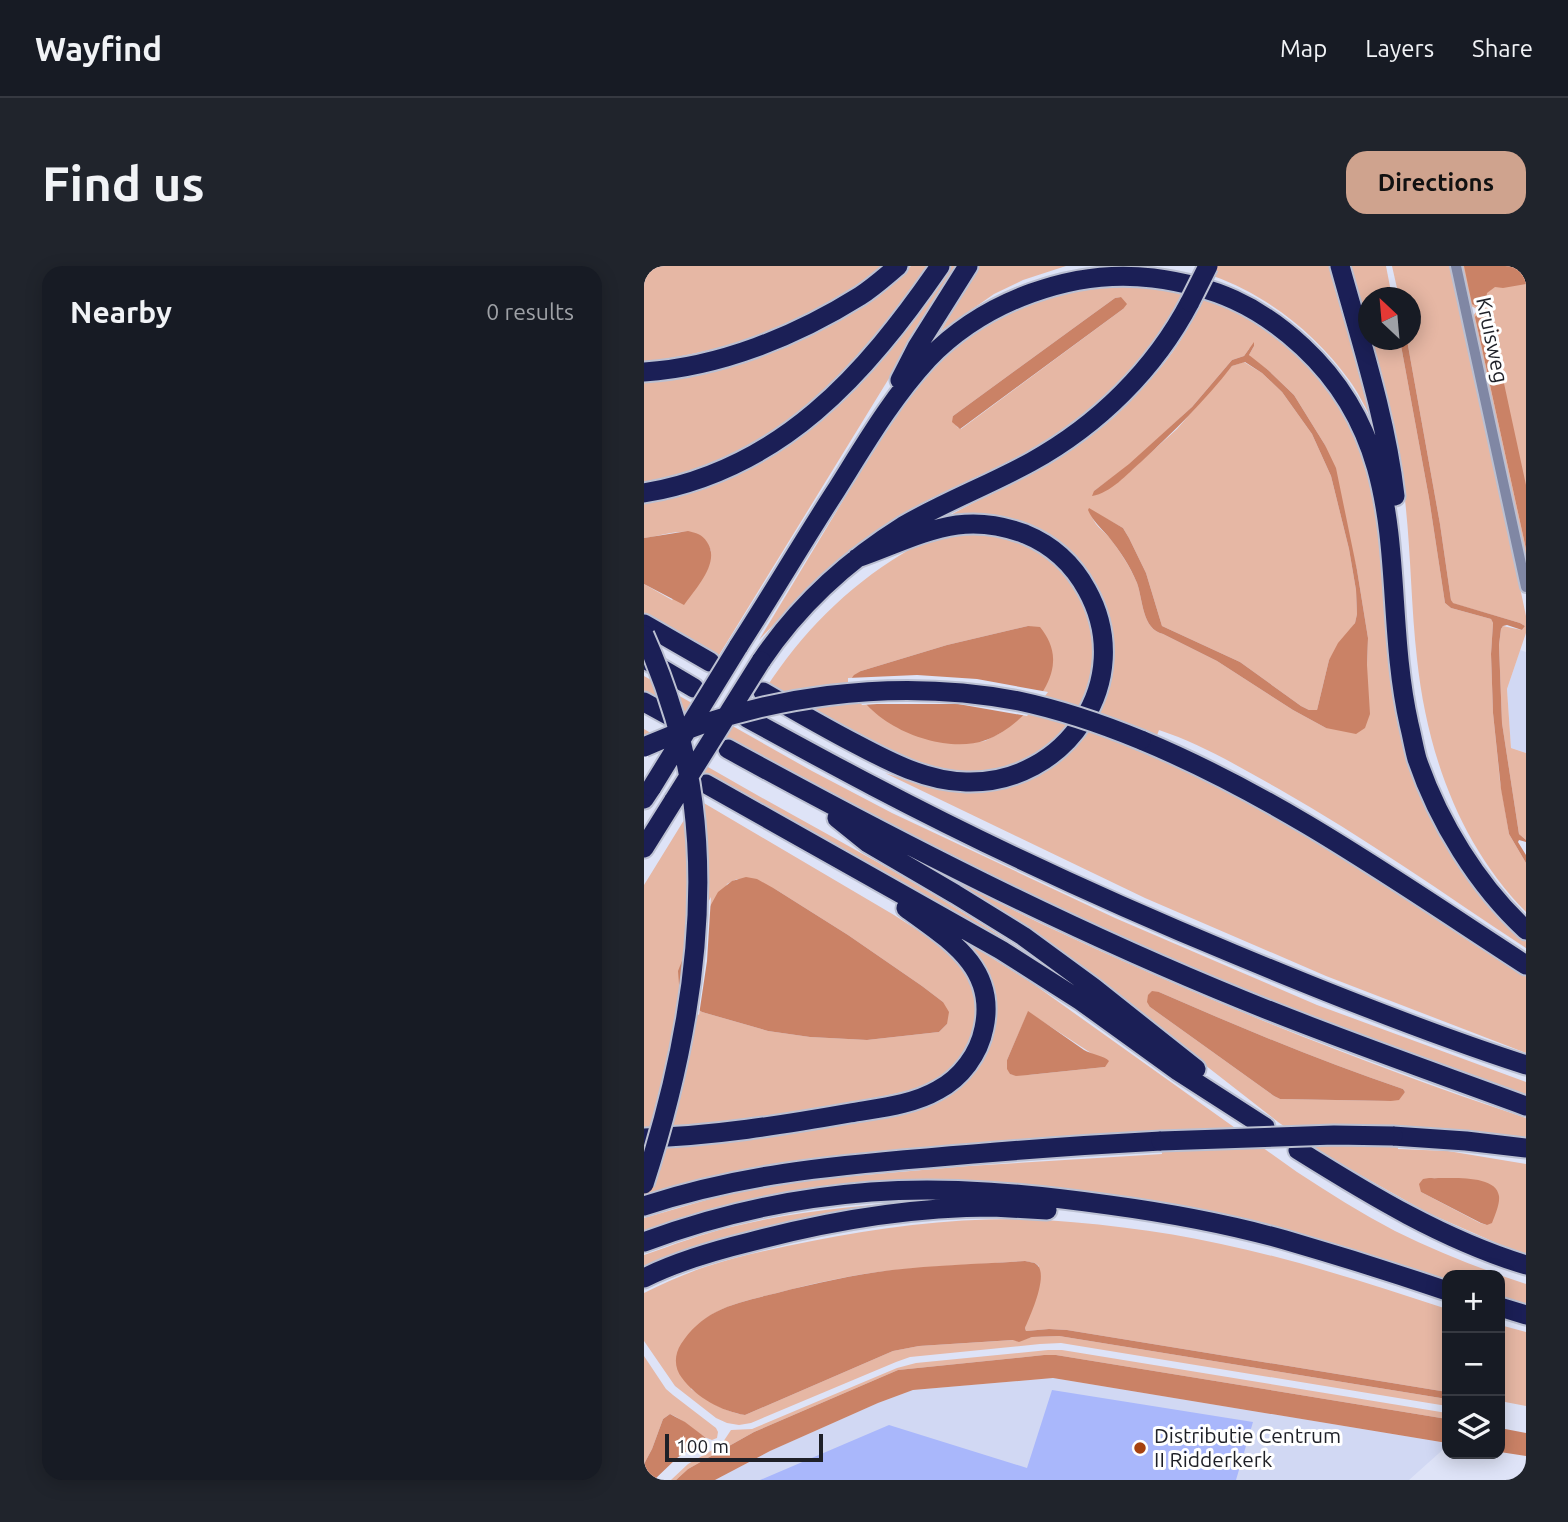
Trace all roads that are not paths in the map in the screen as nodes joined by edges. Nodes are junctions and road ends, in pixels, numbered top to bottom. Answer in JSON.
{"nodes":[{"id":1,"x":898,"y":266,"type":"edge"},
{"id":2,"x":940,"y":266,"type":"edge"},
{"id":3,"x":968,"y":266,"type":"edge"},
{"id":4,"x":1208,"y":266,"type":"edge"},
{"id":5,"x":1340,"y":266,"type":"edge"},
{"id":6,"x":1456,"y":266,"type":"edge"},
{"id":7,"x":644,"y":372,"type":"edge"},
{"id":8,"x":873,"y":430,"type":"junction"},
{"id":9,"x":644,"y":493,"type":"edge"},
{"id":10,"x":857,"y":558,"type":"junction"},
{"id":11,"x":1526,"y":587,"type":"edge"},
{"id":12,"x":1396,"y":623,"type":"junction"},
{"id":13,"x":644,"y":624,"type":"edge"},
{"id":14,"x":644,"y":635,"type":"edge"},
{"id":15,"x":644,"y":659,"type":"edge"},
{"id":16,"x":710,"y":662,"type":"dead end"},
{"id":17,"x":763,"y":692,"type":"dead end"},
{"id":18,"x":644,"y":702,"type":"edge"},
{"id":19,"x":720,"y":703,"type":"junction"},
{"id":20,"x":675,"y":719,"type":"dead end"},
{"id":21,"x":728,"y":749,"type":"dead end"},
{"id":22,"x":647,"y":750,"type":"edge"},
{"id":23,"x":706,"y":784,"type":"dead end"},
{"id":24,"x":648,"y":793,"type":"edge"},
{"id":25,"x":810,"y":794,"type":"junction"},
{"id":26,"x":644,"y":848,"type":"edge"},
{"id":27,"x":840,"y":859,"type":"junction"},
{"id":28,"x":1526,"y":930,"type":"edge"},
{"id":29,"x":1526,"y":965,"type":"edge"},
{"id":30,"x":1526,"y":1065,"type":"edge"},
{"id":31,"x":1526,"y":1106,"type":"edge"},
{"id":32,"x":644,"y":1138,"type":"edge"},
{"id":33,"x":1526,"y":1148,"type":"edge"},
{"id":34,"x":1298,"y":1150,"type":"dead end"},
{"id":35,"x":644,"y":1184,"type":"edge"},
{"id":36,"x":644,"y":1206,"type":"edge"},
{"id":37,"x":1201,"y":1220,"type":"junction"},
{"id":38,"x":644,"y":1241,"type":"edge"},
{"id":39,"x":1526,"y":1265,"type":"edge"},
{"id":40,"x":644,"y":1278,"type":"edge"},
{"id":41,"x":1442,"y":1289,"type":"edge"},
{"id":42,"x":1505,"y":1309,"type":"edge"},
{"id":43,"x":1526,"y":1315,"type":"edge"}],
"edges":[{"from":1,"to":7,"type":"highway"},
{"from":2,"to":9,"type":"highway"},
{"from":3,"to":8,"type":"highway"},
{"from":4,"to":10,"type":"highway","bridge":true},
{"from":5,"to":12,"type":"highway"},
{"from":6,"to":11,"type":"street","name":"Kruisweg"},
{"from":8,"to":12,"type":"highway"},
{"from":8,"to":19,"type":"highway","bridge":true},
{"from":10,"to":17,"type":"highway"},
{"from":10,"to":19,"type":"highway","bridge":true},
{"from":12,"to":28,"type":"highway"},
{"from":13,"to":16,"type":"highway"},
{"from":14,"to":35,"type":"highway","bridge":true},
{"from":15,"to":19,"type":"highway"},
{"from":18,"to":20,"type":"highway"},
{"from":19,"to":24,"type":"highway","bridge":true},
{"from":19,"to":26,"type":"highway","bridge":true},
{"from":19,"to":30,"type":"highway"},
{"from":21,"to":25,"type":"highway"},
{"from":22,"to":29,"type":"highway","bridge":true},
{"from":23,"to":27,"type":"highway"},
{"from":25,"to":27,"type":"highway"},
{"from":25,"to":31,"type":"highway"},
{"from":27,"to":32,"type":"highway"},
{"from":33,"to":36,"type":"highway","bridge":true},
{"from":34,"to":39,"type":"highway"},
{"from":37,"to":38,"type":"highway"},
{"from":37,"to":40,"type":"highway"},
{"from":37,"to":41,"type":"highway"},
{"from":42,"to":43,"type":"highway"}]}
